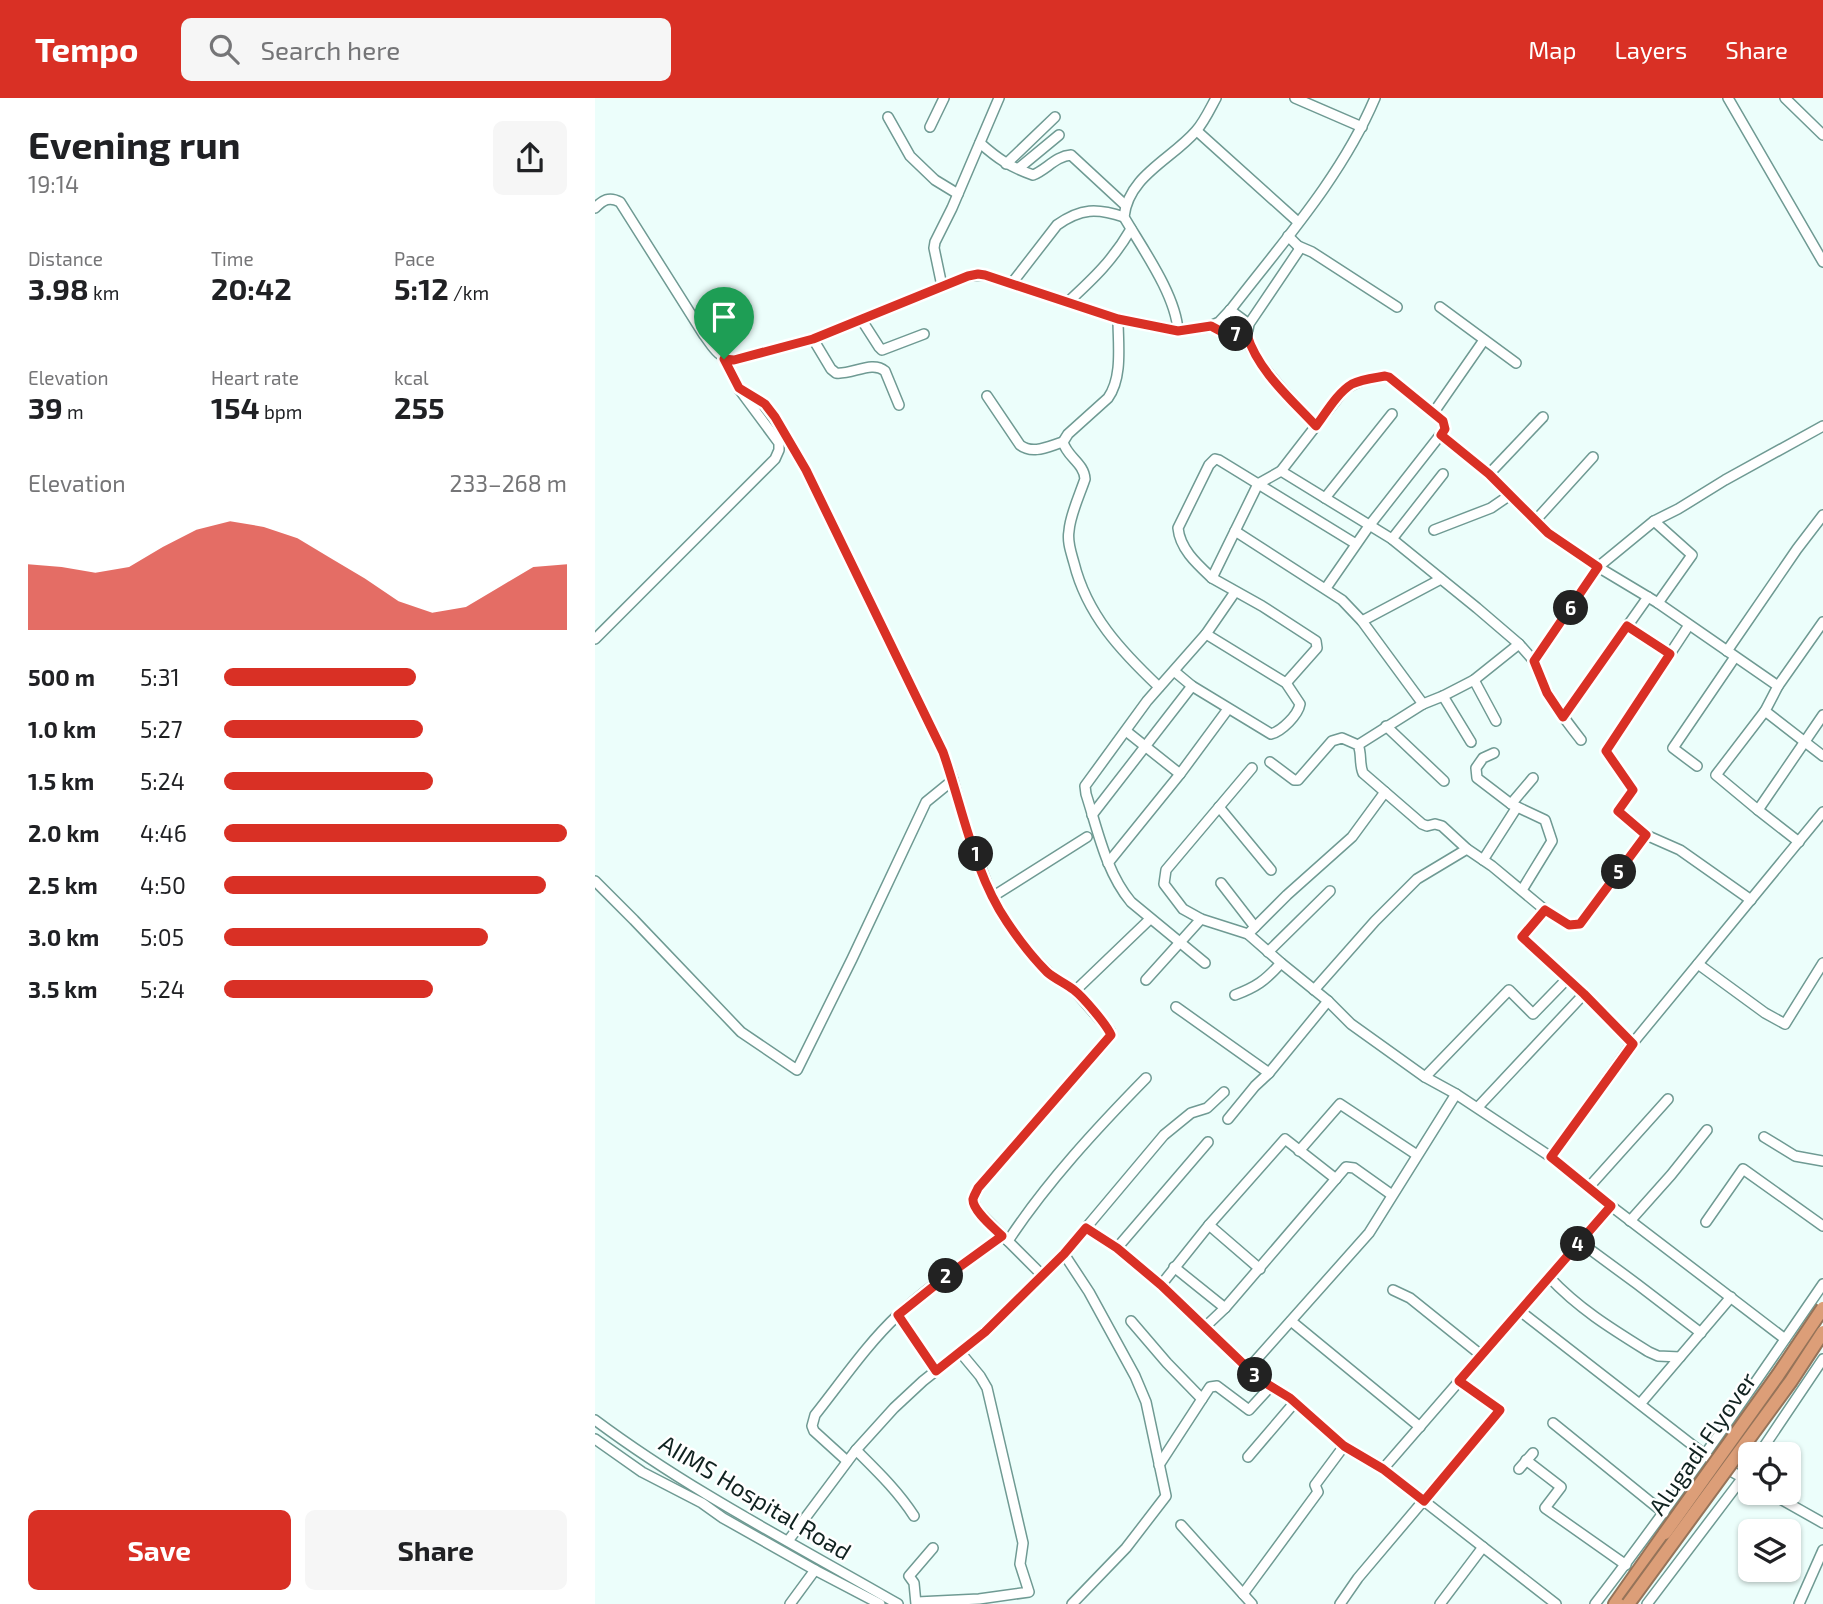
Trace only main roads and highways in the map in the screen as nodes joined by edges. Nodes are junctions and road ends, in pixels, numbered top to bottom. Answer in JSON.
{"nodes":[{"id":1,"x":1823,"y":1308,"type":"edge"},
{"id":2,"x":1823,"y":1332,"type":"edge"},
{"id":3,"x":1615,"y":1604,"type":"edge"},
{"id":4,"x":1628,"y":1604,"type":"edge"}],
"edges":[{"from":1,"to":3,"type":"highway","name":"Alugadi Flyover","bridge":true},
{"from":2,"to":4,"type":"highway","name":"Alugadi Flyover","bridge":true}]}
